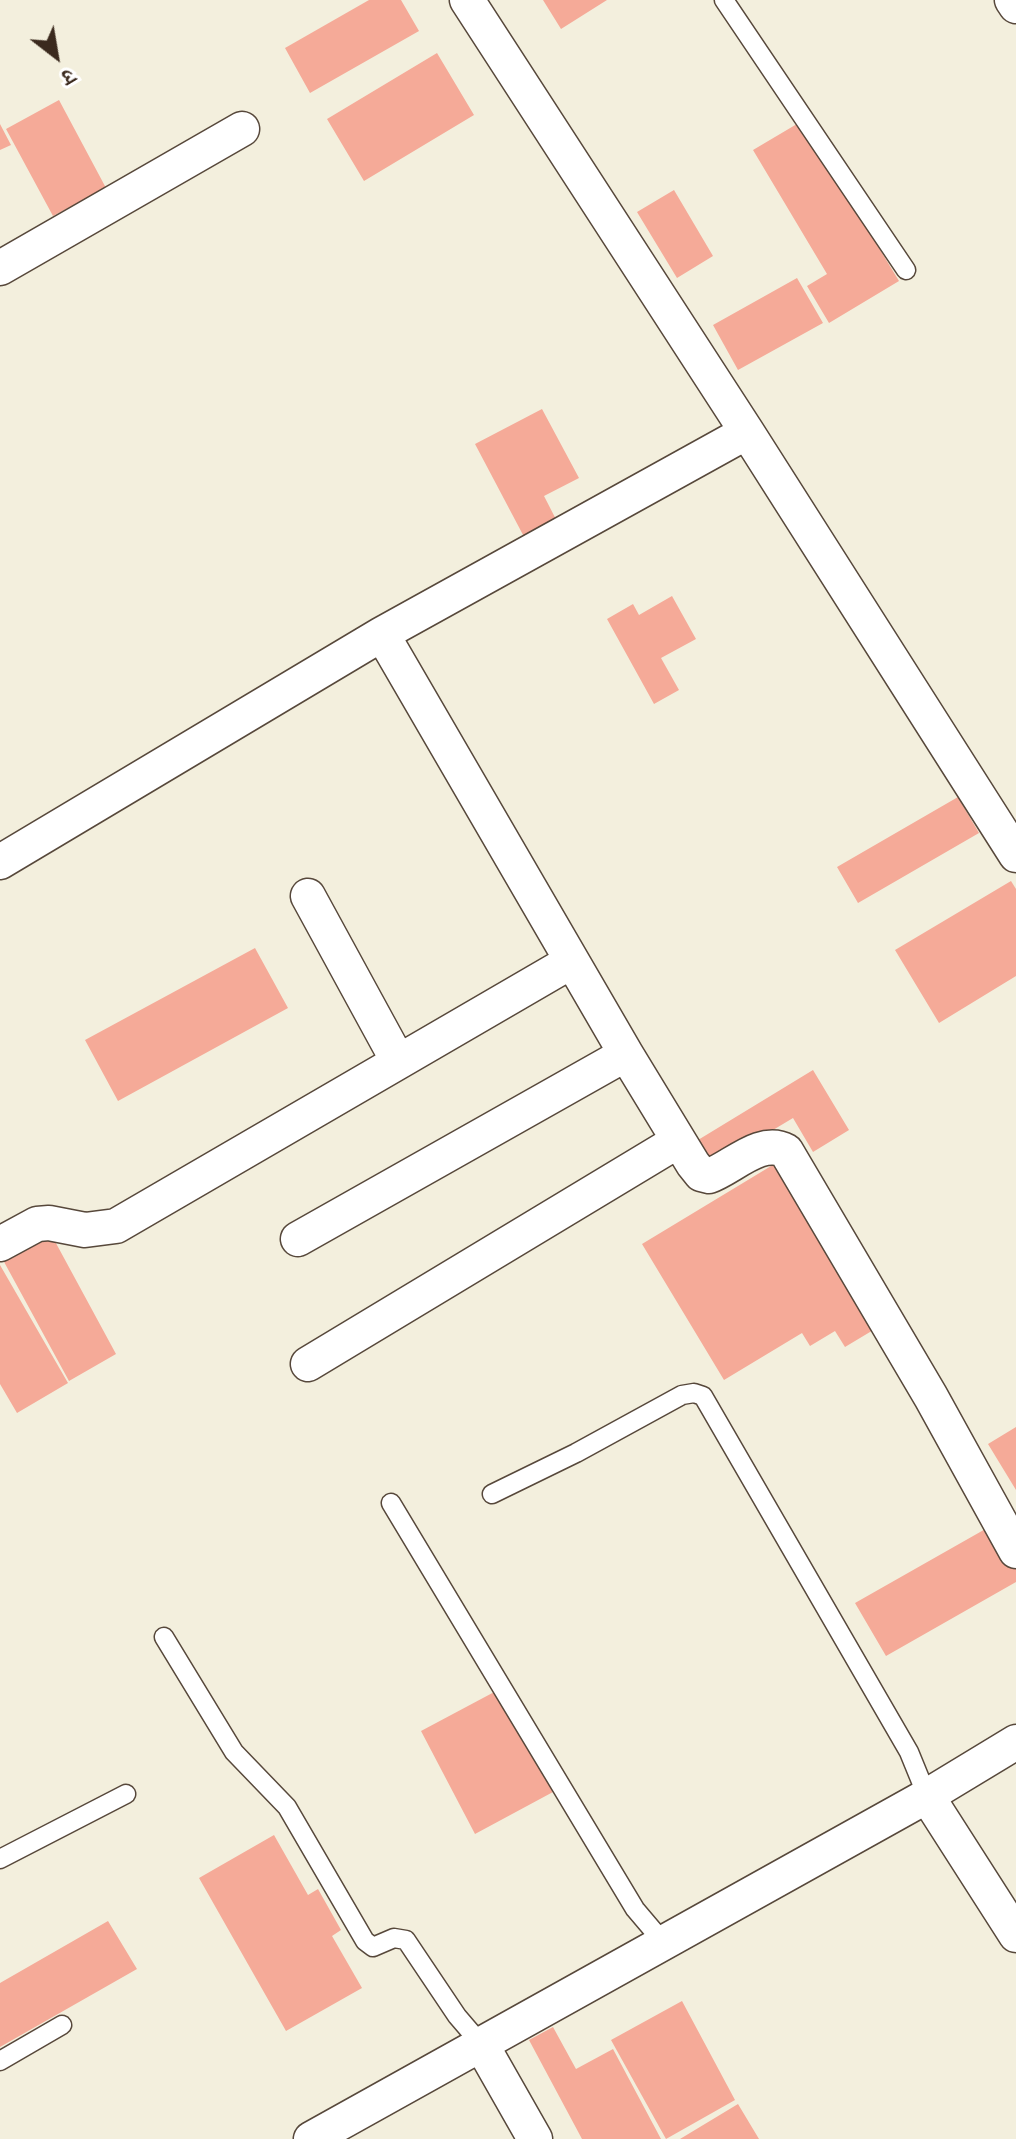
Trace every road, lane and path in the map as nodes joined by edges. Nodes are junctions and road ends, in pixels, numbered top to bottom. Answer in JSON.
{"nodes":[{"id":1,"x":467,"y":0,"type":"edge"},
{"id":2,"x":724,"y":0,"type":"edge"},
{"id":3,"x":1012,"y":0,"type":"edge"},
{"id":4,"x":1016,"y":6,"type":"edge"},
{"id":5,"x":242,"y":129,"type":"dead end"},
{"id":6,"x":0,"y":268,"type":"edge"},
{"id":7,"x":906,"y":270,"type":"dead end"},
{"id":8,"x":747,"y":432,"type":"junction"},
{"id":9,"x":382,"y":634,"type":"junction"},
{"id":10,"x":1007,"y":821,"type":"edge"},
{"id":11,"x":1016,"y":855,"type":"edge"},
{"id":12,"x":0,"y":862,"type":"edge"},
{"id":13,"x":308,"y":896,"type":"dead end"},
{"id":14,"x":572,"y":961,"type":"junction"},
{"id":15,"x":626,"y":1054,"type":"junction"},
{"id":16,"x":398,"y":1061,"type":"junction"},
{"id":17,"x":678,"y":1141,"type":"junction"},
{"id":18,"x":298,"y":1239,"type":"dead end"},
{"id":19,"x":0,"y":1244,"type":"edge"},
{"id":20,"x":308,"y":1364,"type":"dead end"},
{"id":21,"x":492,"y":1494,"type":"dead end"},
{"id":22,"x":391,"y":1503,"type":"dead end"},
{"id":23,"x":1016,"y":1551,"type":"edge"},
{"id":24,"x":164,"y":1637,"type":"dead end"},
{"id":25,"x":1016,"y":1742,"type":"edge"},
{"id":26,"x":126,"y":1794,"type":"dead end"},
{"id":27,"x":927,"y":1796,"type":"junction"},
{"id":28,"x":0,"y":1859,"type":"edge"},
{"id":29,"x":1016,"y":1935,"type":"edge"},
{"id":30,"x":663,"y":1942,"type":"junction"},
{"id":31,"x":62,"y":2025,"type":"dead end"},
{"id":32,"x":481,"y":2044,"type":"junction"},
{"id":33,"x":0,"y":2061,"type":"edge"},
{"id":34,"x":311,"y":2139,"type":"edge"},
{"id":35,"x":535,"y":2139,"type":"edge"}],
"edges":[{"from":1,"to":8,"type":"street"},
{"from":2,"to":7,"type":"lane"},
{"from":3,"to":4,"type":"street"},
{"from":5,"to":6,"type":"street"},
{"from":8,"to":9,"type":"street"},
{"from":8,"to":10,"type":"street"},
{"from":9,"to":12,"type":"street"},
{"from":9,"to":14,"type":"street"},
{"from":10,"to":11,"type":"street"},
{"from":13,"to":16,"type":"street"},
{"from":14,"to":15,"type":"street"},
{"from":14,"to":16,"type":"street"},
{"from":15,"to":17,"type":"street"},
{"from":15,"to":18,"type":"street"},
{"from":16,"to":19,"type":"street"},
{"from":17,"to":20,"type":"street"},
{"from":17,"to":23,"type":"street"},
{"from":21,"to":27,"type":"lane"},
{"from":22,"to":30,"type":"lane"},
{"from":24,"to":32,"type":"lane"},
{"from":25,"to":27,"type":"street"},
{"from":26,"to":28,"type":"lane"},
{"from":27,"to":29,"type":"street"},
{"from":27,"to":30,"type":"street"},
{"from":30,"to":32,"type":"street"},
{"from":31,"to":33,"type":"lane"},
{"from":32,"to":34,"type":"street"},
{"from":32,"to":35,"type":"street"}]}
